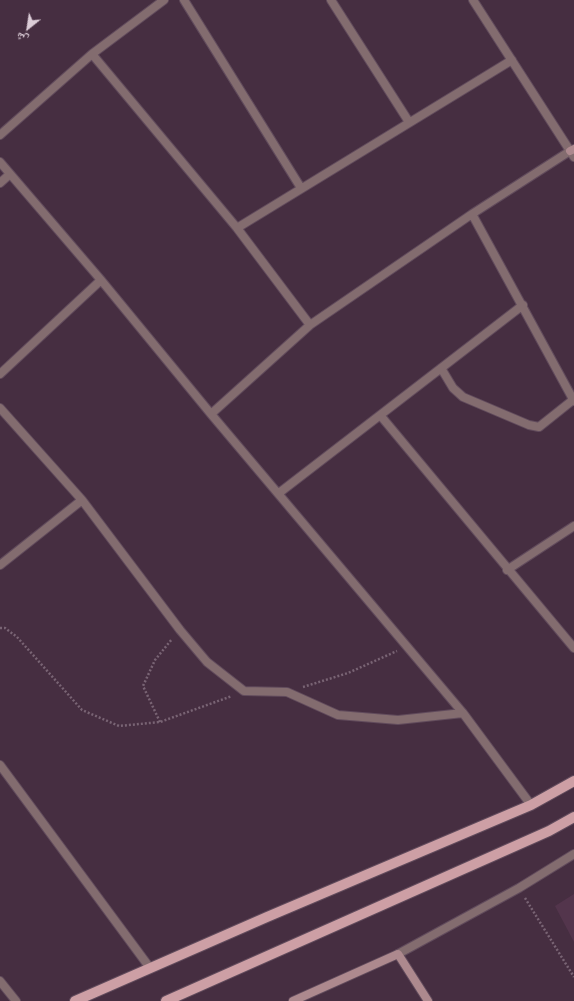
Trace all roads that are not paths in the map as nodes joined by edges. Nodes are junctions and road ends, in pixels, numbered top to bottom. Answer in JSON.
{"nodes":[{"id":1,"x":164,"y":0,"type":"edge"},
{"id":2,"x":184,"y":0,"type":"edge"},
{"id":3,"x":331,"y":0,"type":"edge"},
{"id":4,"x":473,"y":0,"type":"edge"},
{"id":5,"x":92,"y":54,"type":"junction"},
{"id":6,"x":512,"y":60,"type":"junction"},
{"id":7,"x":409,"y":122,"type":"junction"},
{"id":8,"x":0,"y":136,"type":"edge"},
{"id":9,"x":573,"y":152,"type":"edge"},
{"id":10,"x":0,"y":162,"type":"edge"},
{"id":11,"x":10,"y":174,"type":"junction"},
{"id":12,"x":0,"y":183,"type":"edge"},
{"id":13,"x":301,"y":188,"type":"junction"},
{"id":14,"x":472,"y":214,"type":"junction"},
{"id":15,"x":237,"y":228,"type":"junction"},
{"id":16,"x":101,"y":280,"type":"junction"},
{"id":17,"x":523,"y":305,"type":"junction"},
{"id":18,"x":310,"y":325,"type":"junction"},
{"id":19,"x":441,"y":368,"type":"junction"},
{"id":20,"x":0,"y":374,"type":"edge"},
{"id":21,"x":574,"y":401,"type":"edge"},
{"id":22,"x":0,"y":408,"type":"edge"},
{"id":23,"x":211,"y":414,"type":"junction"},
{"id":24,"x":380,"y":415,"type":"junction"},
{"id":25,"x":279,"y":493,"type":"junction"},
{"id":26,"x":82,"y":500,"type":"junction"},
{"id":27,"x":574,"y":526,"type":"edge"},
{"id":28,"x":0,"y":566,"type":"edge"},
{"id":29,"x":507,"y":570,"type":"junction"},
{"id":30,"x":574,"y":648,"type":"edge"},
{"id":31,"x":463,"y":713,"type":"junction"},
{"id":32,"x":0,"y":765,"type":"edge"},
{"id":33,"x":574,"y":781,"type":"edge"},
{"id":34,"x":531,"y":805,"type":"junction"},
{"id":35,"x":574,"y":817,"type":"edge"},
{"id":36,"x":574,"y":854,"type":"edge"},
{"id":37,"x":398,"y":954,"type":"junction"},
{"id":38,"x":150,"y":968,"type":"junction"},
{"id":39,"x":0,"y":981,"type":"edge"},
{"id":40,"x":16,"y":1001,"type":"edge"},
{"id":41,"x":75,"y":1001,"type":"edge"},
{"id":42,"x":166,"y":1001,"type":"edge"},
{"id":43,"x":293,"y":1001,"type":"edge"},
{"id":44,"x":428,"y":1001,"type":"edge"}],
"edges":[{"from":1,"to":5,"type":"street"},
{"from":2,"to":13,"type":"street"},
{"from":3,"to":7,"type":"street"},
{"from":4,"to":6,"type":"street"},
{"from":5,"to":8,"type":"street"},
{"from":5,"to":15,"type":"street"},
{"from":6,"to":7,"type":"street"},
{"from":6,"to":9,"type":"street"},
{"from":7,"to":13,"type":"street"},
{"from":9,"to":14,"type":"street"},
{"from":10,"to":11,"type":"street"},
{"from":11,"to":12,"type":"street"},
{"from":11,"to":16,"type":"street"},
{"from":13,"to":15,"type":"street"},
{"from":14,"to":17,"type":"street"},
{"from":14,"to":18,"type":"street"},
{"from":15,"to":18,"type":"street"},
{"from":16,"to":20,"type":"street"},
{"from":16,"to":23,"type":"street"},
{"from":17,"to":19,"type":"street"},
{"from":17,"to":21,"type":"street"},
{"from":18,"to":23,"type":"street"},
{"from":19,"to":21,"type":"street"},
{"from":19,"to":24,"type":"street"},
{"from":22,"to":26,"type":"street"},
{"from":23,"to":25,"type":"street"},
{"from":24,"to":25,"type":"street"},
{"from":24,"to":29,"type":"street"},
{"from":25,"to":31,"type":"street"},
{"from":26,"to":28,"type":"street"},
{"from":26,"to":31,"type":"street"},
{"from":27,"to":29,"type":"street"},
{"from":29,"to":30,"type":"street"},
{"from":31,"to":34,"type":"street"},
{"from":32,"to":38,"type":"street"},
{"from":33,"to":34,"type":"main road"},
{"from":34,"to":38,"type":"main road"},
{"from":35,"to":42,"type":"main road"},
{"from":36,"to":37,"type":"street"},
{"from":37,"to":43,"type":"street"},
{"from":37,"to":44,"type":"street"},
{"from":38,"to":41,"type":"main road"},
{"from":39,"to":40,"type":"street"}]}
